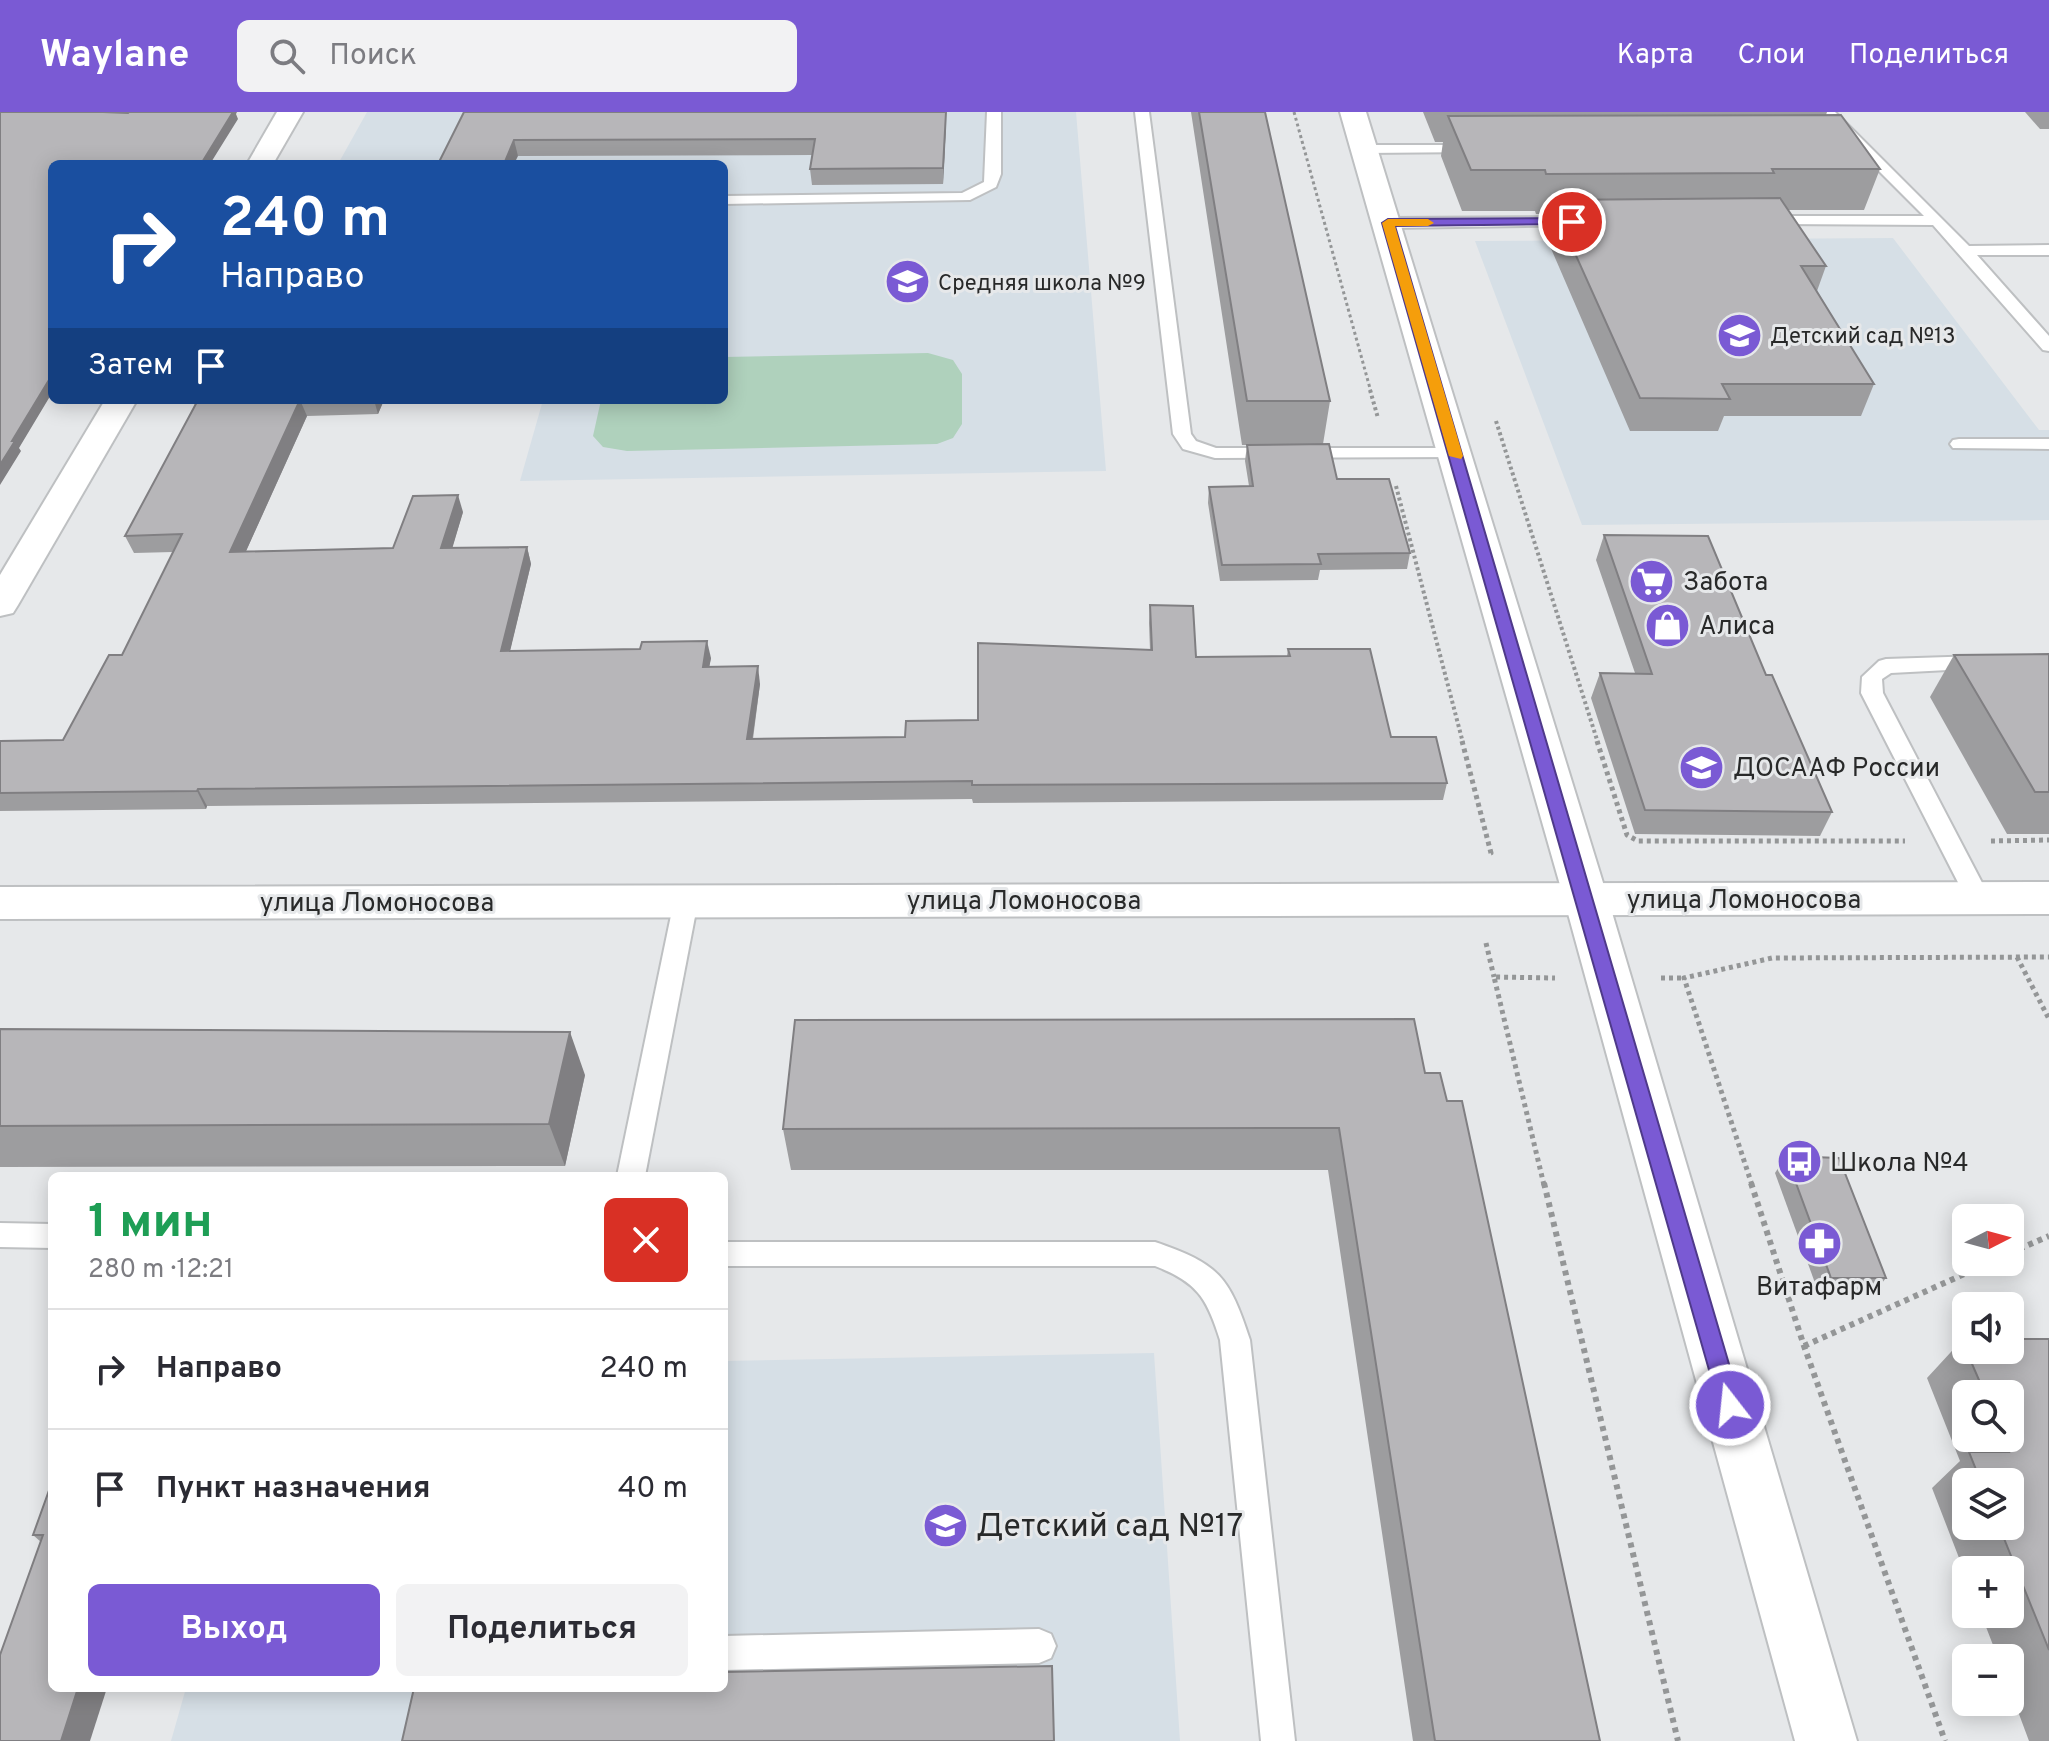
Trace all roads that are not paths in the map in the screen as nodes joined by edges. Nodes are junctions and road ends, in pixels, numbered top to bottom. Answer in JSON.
{"nodes":[{"id":1,"x":290,"y":112,"type":"edge"},
{"id":2,"x":994,"y":112,"type":"edge"},
{"id":3,"x":1142,"y":112,"type":"edge"},
{"id":4,"x":1353,"y":112,"type":"edge"},
{"id":5,"x":1827,"y":112,"type":"edge"},
{"id":6,"x":1486,"y":148,"type":"edge"},
{"id":7,"x":1365,"y":149,"type":"junction"},
{"id":8,"x":262,"y":160,"type":"edge"},
{"id":9,"x":728,"y":200,"type":"edge"},
{"id":10,"x":1937,"y":220,"type":"junction"},
{"id":11,"x":1748,"y":221,"type":"edge"},
{"id":12,"x":1591,"y":222,"type":"edge"},
{"id":13,"x":1388,"y":223,"type":"junction"},
{"id":14,"x":2049,"y":250,"type":"edge"},
{"id":15,"x":1966,"y":251,"type":"junction"},
{"id":16,"x":2049,"y":346,"type":"edge"},
{"id":17,"x":119,"y":404,"type":"edge"},
{"id":18,"x":1959,"y":444,"type":"dead end"},
{"id":19,"x":2049,"y":444,"type":"edge"},
{"id":20,"x":1455,"y":453,"type":"junction"},
{"id":21,"x":0,"y":605,"type":"edge"},
{"id":22,"x":2002,"y":663,"type":"edge"},
{"id":23,"x":1978,"y":898,"type":"junction"},
{"id":24,"x":2049,"y":898,"type":"edge"},
{"id":25,"x":1586,"y":899,"type":"junction"},
{"id":26,"x":686,"y":901,"type":"junction"},
{"id":27,"x":0,"y":903,"type":"edge"},
{"id":28,"x":632,"y":1172,"type":"edge"},
{"id":29,"x":0,"y":1235,"type":"edge"},
{"id":30,"x":48,"y":1236,"type":"edge"},
{"id":31,"x":728,"y":1254,"type":"edge"},
{"id":32,"x":1039,"y":1646,"type":"dead end"},
{"id":33,"x":728,"y":1653,"type":"edge"},
{"id":34,"x":1278,"y":1741,"type":"edge"},
{"id":35,"x":1826,"y":1741,"type":"edge"}],
"edges":[{"from":1,"to":8,"type":"street"},
{"from":2,"to":9,"type":"lane"},
{"from":3,"to":20,"type":"lane"},
{"from":4,"to":7,"type":"street"},
{"from":5,"to":10,"type":"lane"},
{"from":6,"to":7,"type":"lane"},
{"from":7,"to":13,"type":"street"},
{"from":10,"to":11,"type":"lane"},
{"from":10,"to":15,"type":"lane"},
{"from":12,"to":13,"type":"lane"},
{"from":13,"to":20,"type":"street"},
{"from":14,"to":15,"type":"lane"},
{"from":15,"to":16,"type":"lane"},
{"from":17,"to":21,"type":"street"},
{"from":18,"to":19,"type":"lane"},
{"from":20,"to":25,"type":"street"},
{"from":22,"to":23,"type":"lane"},
{"from":23,"to":24,"type":"street","name":"улица Ломоносова"},
{"from":23,"to":25,"type":"street","name":"улица Ломоносова"},
{"from":25,"to":26,"type":"street","name":"улица Ломоносова"},
{"from":25,"to":35,"type":"street"},
{"from":26,"to":27,"type":"street","name":"улица Ломоносова"},
{"from":26,"to":28,"type":"lane"},
{"from":29,"to":30,"type":"lane"},
{"from":31,"to":34,"type":"lane"},
{"from":32,"to":33,"type":"lane"}]}
